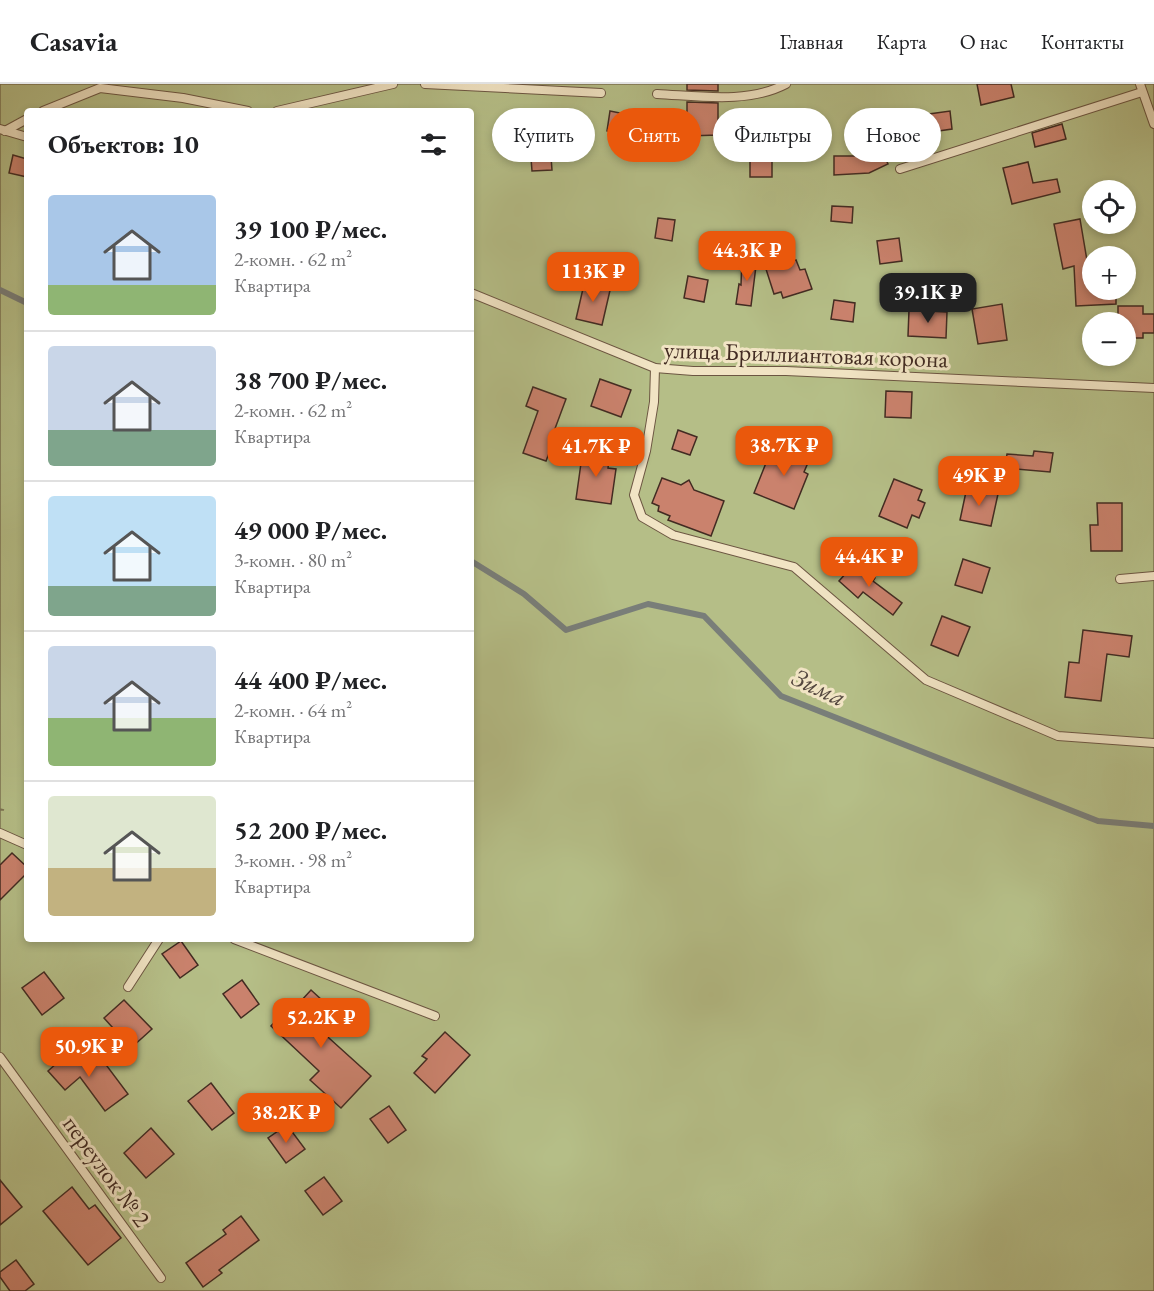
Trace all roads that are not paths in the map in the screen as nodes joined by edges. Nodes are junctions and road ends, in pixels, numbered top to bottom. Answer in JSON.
{"nodes":[{"id":1,"x":393,"y":84,"type":"edge"},
{"id":2,"x":425,"y":84,"type":"edge"},
{"id":3,"x":786,"y":84,"type":"edge"},
{"id":4,"x":1141,"y":88,"type":"edge"},
{"id":5,"x":601,"y":93,"type":"dead end"},
{"id":6,"x":657,"y":94,"type":"dead end"},
{"id":7,"x":51,"y":108,"type":"edge"},
{"id":8,"x":233,"y":108,"type":"edge"},
{"id":9,"x":290,"y":108,"type":"edge"},
{"id":10,"x":24,"y":120,"type":"edge"},
{"id":11,"x":1154,"y":124,"type":"edge"},
{"id":12,"x":2,"y":130,"type":"edge"},
{"id":13,"x":24,"y":136,"type":"edge"},
{"id":14,"x":900,"y":169,"type":"dead end"},
{"id":15,"x":474,"y":294,"type":"edge"},
{"id":16,"x":656,"y":368,"type":"junction"},
{"id":17,"x":1154,"y":388,"type":"edge"},
{"id":18,"x":1154,"y":576,"type":"edge"},
{"id":19,"x":1120,"y":579,"type":"dead end"},
{"id":20,"x":1154,"y":743,"type":"edge"},
{"id":21,"x":0,"y":833,"type":"edge"},
{"id":22,"x":24,"y":844,"type":"edge"},
{"id":23,"x":157,"y":942,"type":"edge"},
{"id":24,"x":242,"y":942,"type":"edge"},
{"id":25,"x":128,"y":987,"type":"dead end"},
{"id":26,"x":435,"y":1016,"type":"dead end"},
{"id":27,"x":0,"y":1058,"type":"edge"},
{"id":28,"x":162,"y":1278,"type":"dead end"}],
"edges":[{"from":1,"to":9,"type":"lane"},
{"from":2,"to":5,"type":"lane"},
{"from":3,"to":6,"type":"lane"},
{"from":4,"to":11,"type":"lane"},
{"from":4,"to":14,"type":"lane"},
{"from":7,"to":8,"type":"lane"},
{"from":10,"to":12,"type":"lane"},
{"from":12,"to":13,"type":"lane"},
{"from":15,"to":16,"type":"lane","name":"улица Бриллиантовая корона"},
{"from":16,"to":17,"type":"lane","name":"улица Бриллиантовая корона"},
{"from":16,"to":20,"type":"lane"},
{"from":18,"to":19,"type":"lane"},
{"from":21,"to":22,"type":"lane"},
{"from":23,"to":25,"type":"lane"},
{"from":24,"to":26,"type":"lane"},
{"from":27,"to":28,"type":"lane","name":"переулок № 2"}]}
